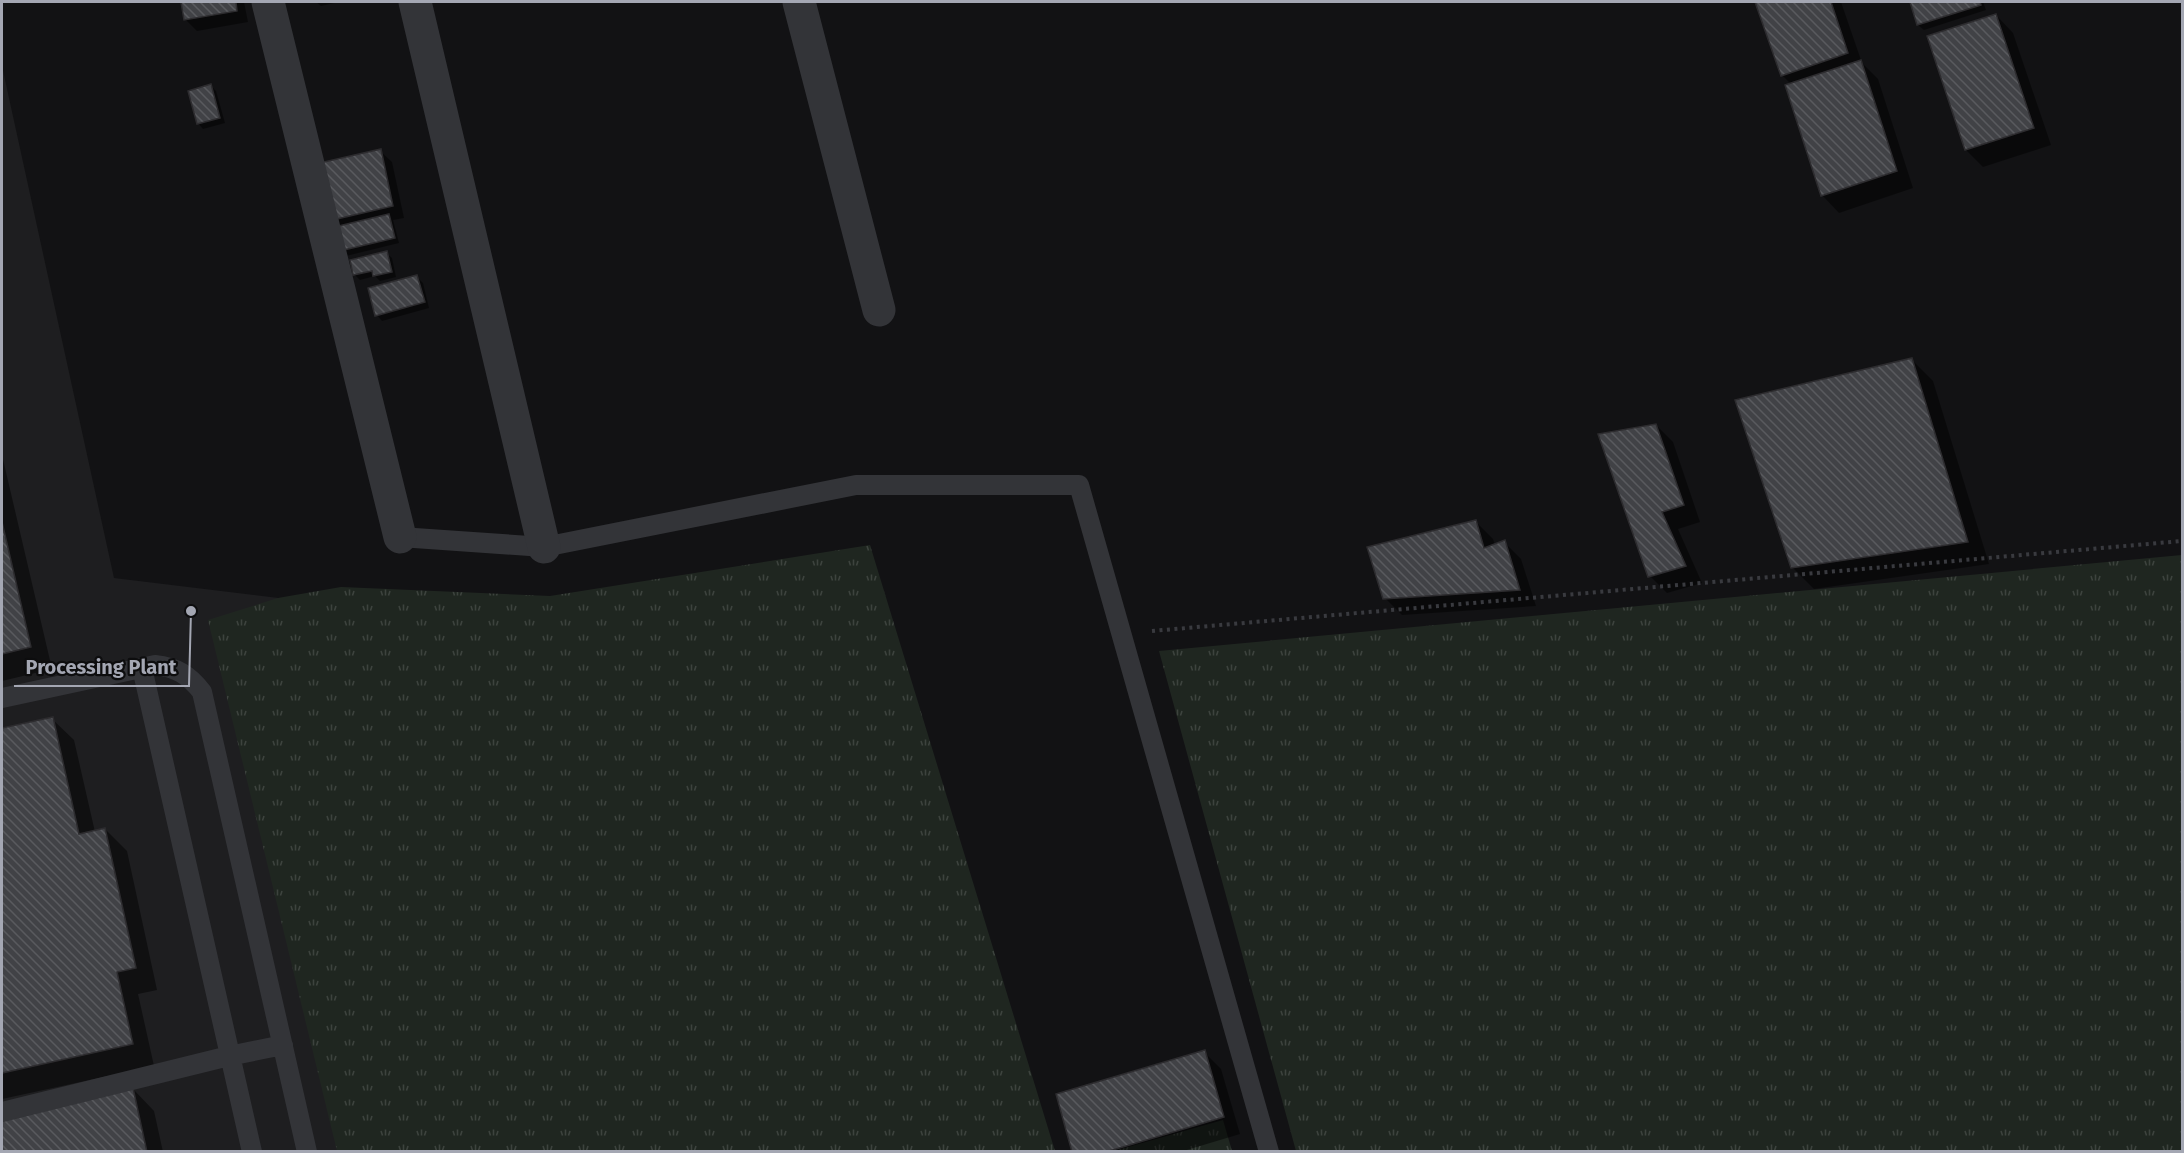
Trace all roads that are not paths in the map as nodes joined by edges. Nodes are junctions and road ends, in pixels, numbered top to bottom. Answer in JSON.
{"nodes":[{"id":1,"x":268,"y":2,"type":"edge"},
{"id":2,"x":415,"y":2,"type":"edge"},
{"id":3,"x":799,"y":2,"type":"edge"},
{"id":4,"x":879,"y":310,"type":"dead end"},
{"id":5,"x":400,"y":537,"type":"joint"},
{"id":6,"x":544,"y":547,"type":"junction"},
{"id":7,"x":141,"y":668,"type":"junction"},
{"id":8,"x":2,"y":698,"type":"edge"},
{"id":9,"x":284,"y":1045,"type":"junction"},
{"id":10,"x":229,"y":1056,"type":"junction"},
{"id":11,"x":2,"y":1112,"type":"edge"},
{"id":12,"x":252,"y":1152,"type":"edge"},
{"id":13,"x":307,"y":1152,"type":"edge"},
{"id":14,"x":1269,"y":1152,"type":"edge"}],
"edges":[{"from":1,"to":5,"type":"street"},
{"from":2,"to":6,"type":"street"},
{"from":3,"to":4,"type":"street"},
{"from":5,"to":6,"type":"lane"},
{"from":6,"to":14,"type":"lane"},
{"from":7,"to":8,"type":"lane"},
{"from":7,"to":9,"type":"lane"},
{"from":7,"to":10,"type":"lane"},
{"from":9,"to":10,"type":"lane"},
{"from":9,"to":13,"type":"lane"},
{"from":10,"to":11,"type":"lane"},
{"from":10,"to":12,"type":"lane"}]}
